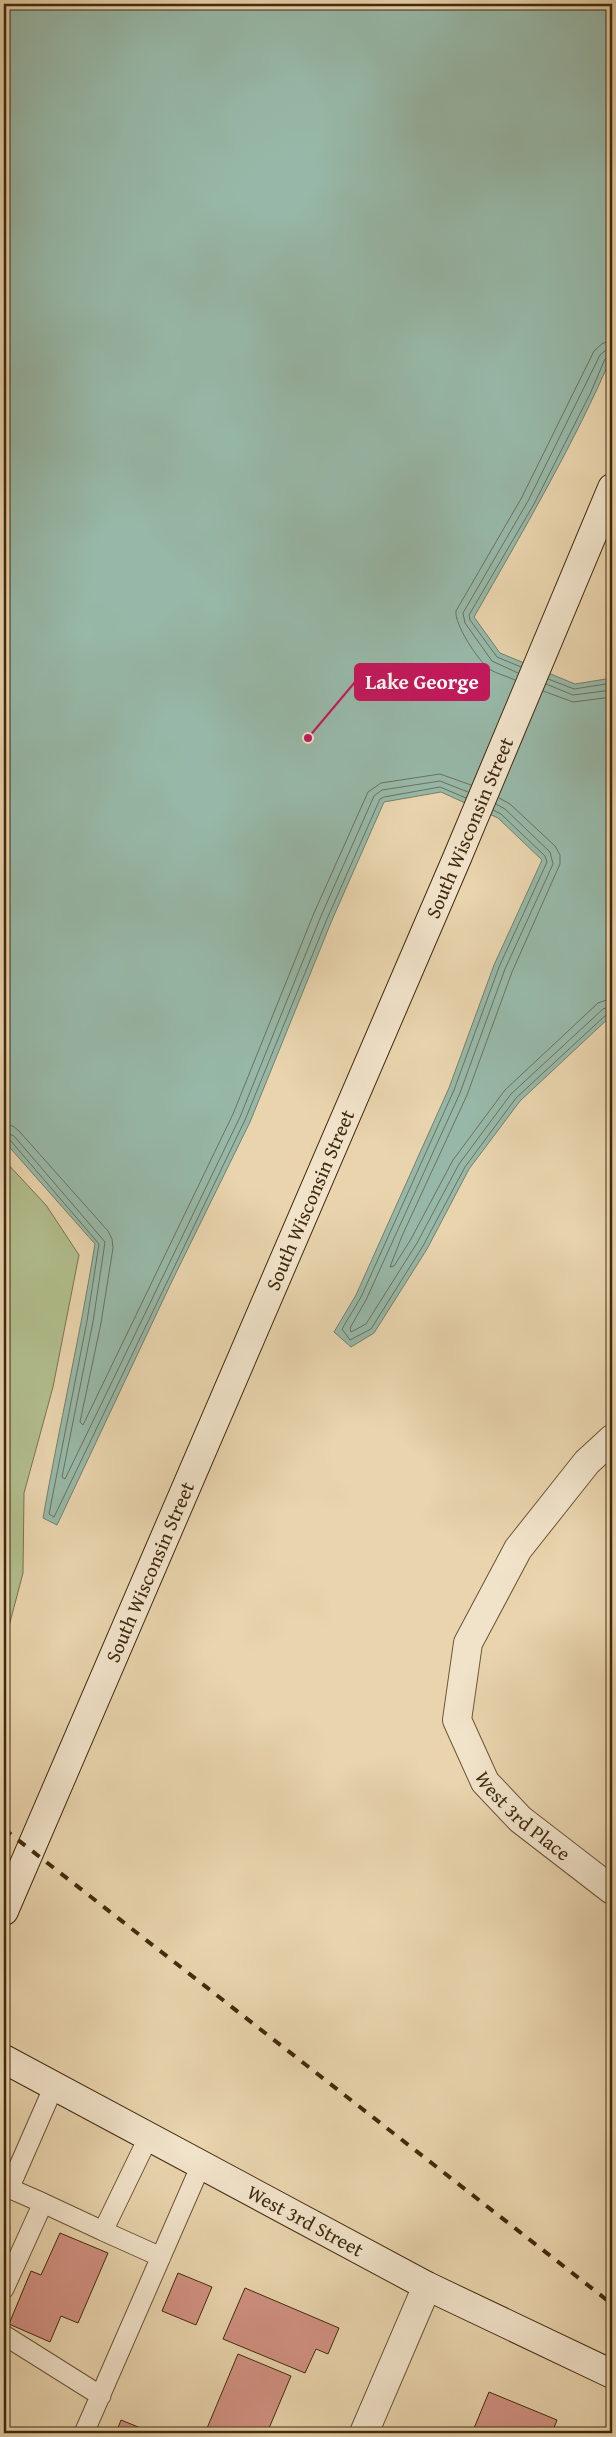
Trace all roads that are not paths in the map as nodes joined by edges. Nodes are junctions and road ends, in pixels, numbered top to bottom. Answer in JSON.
{"nodes":[{"id":1,"x":612,"y":488,"type":"edge"},
{"id":2,"x":612,"y":1439,"type":"edge"},
{"id":3,"x":612,"y":1890,"type":"edge"},
{"id":4,"x":4,"y":1911,"type":"edge"},
{"id":5,"x":4,"y":2059,"type":"edge"},
{"id":6,"x":54,"y":2086,"type":"junction"},
{"id":7,"x":149,"y":2136,"type":"junction"},
{"id":8,"x":201,"y":2165,"type":"junction"},
{"id":9,"x":6,"y":2188,"type":"edge"},
{"id":10,"x":42,"y":2203,"type":"junction"},
{"id":11,"x":103,"y":2231,"type":"junction"},
{"id":12,"x":161,"y":2257,"type":"junction"},
{"id":13,"x":427,"y":2286,"type":"junction"},
{"id":14,"x":4,"y":2289,"type":"edge"},
{"id":15,"x":4,"y":2335,"type":"edge"},
{"id":16,"x":612,"y":2374,"type":"edge"},
{"id":17,"x":100,"y":2396,"type":"junction"},
{"id":18,"x":84,"y":2433,"type":"edge"},
{"id":19,"x":364,"y":2433,"type":"edge"}],
"edges":[{"from":1,"to":4,"type":"street","name":"South Wisconsin Street"},
{"from":2,"to":3,"type":"street","name":"West 3rd Place"},
{"from":5,"to":6,"type":"street","name":"West 3rd Street"},
{"from":6,"to":7,"type":"street","name":"West 3rd Street"},
{"from":6,"to":9,"type":"lane"},
{"from":7,"to":8,"type":"street","name":"West 3rd Street"},
{"from":7,"to":11,"type":"lane"},
{"from":8,"to":12,"type":"lane"},
{"from":8,"to":13,"type":"street","name":"West 3rd Street"},
{"from":9,"to":10,"type":"lane"},
{"from":10,"to":11,"type":"lane"},
{"from":10,"to":14,"type":"lane"},
{"from":11,"to":12,"type":"lane"},
{"from":12,"to":17,"type":"lane"},
{"from":13,"to":16,"type":"street","name":"West 3rd Street"},
{"from":13,"to":19,"type":"street"},
{"from":15,"to":17,"type":"lane"},
{"from":17,"to":18,"type":"lane"}]}
